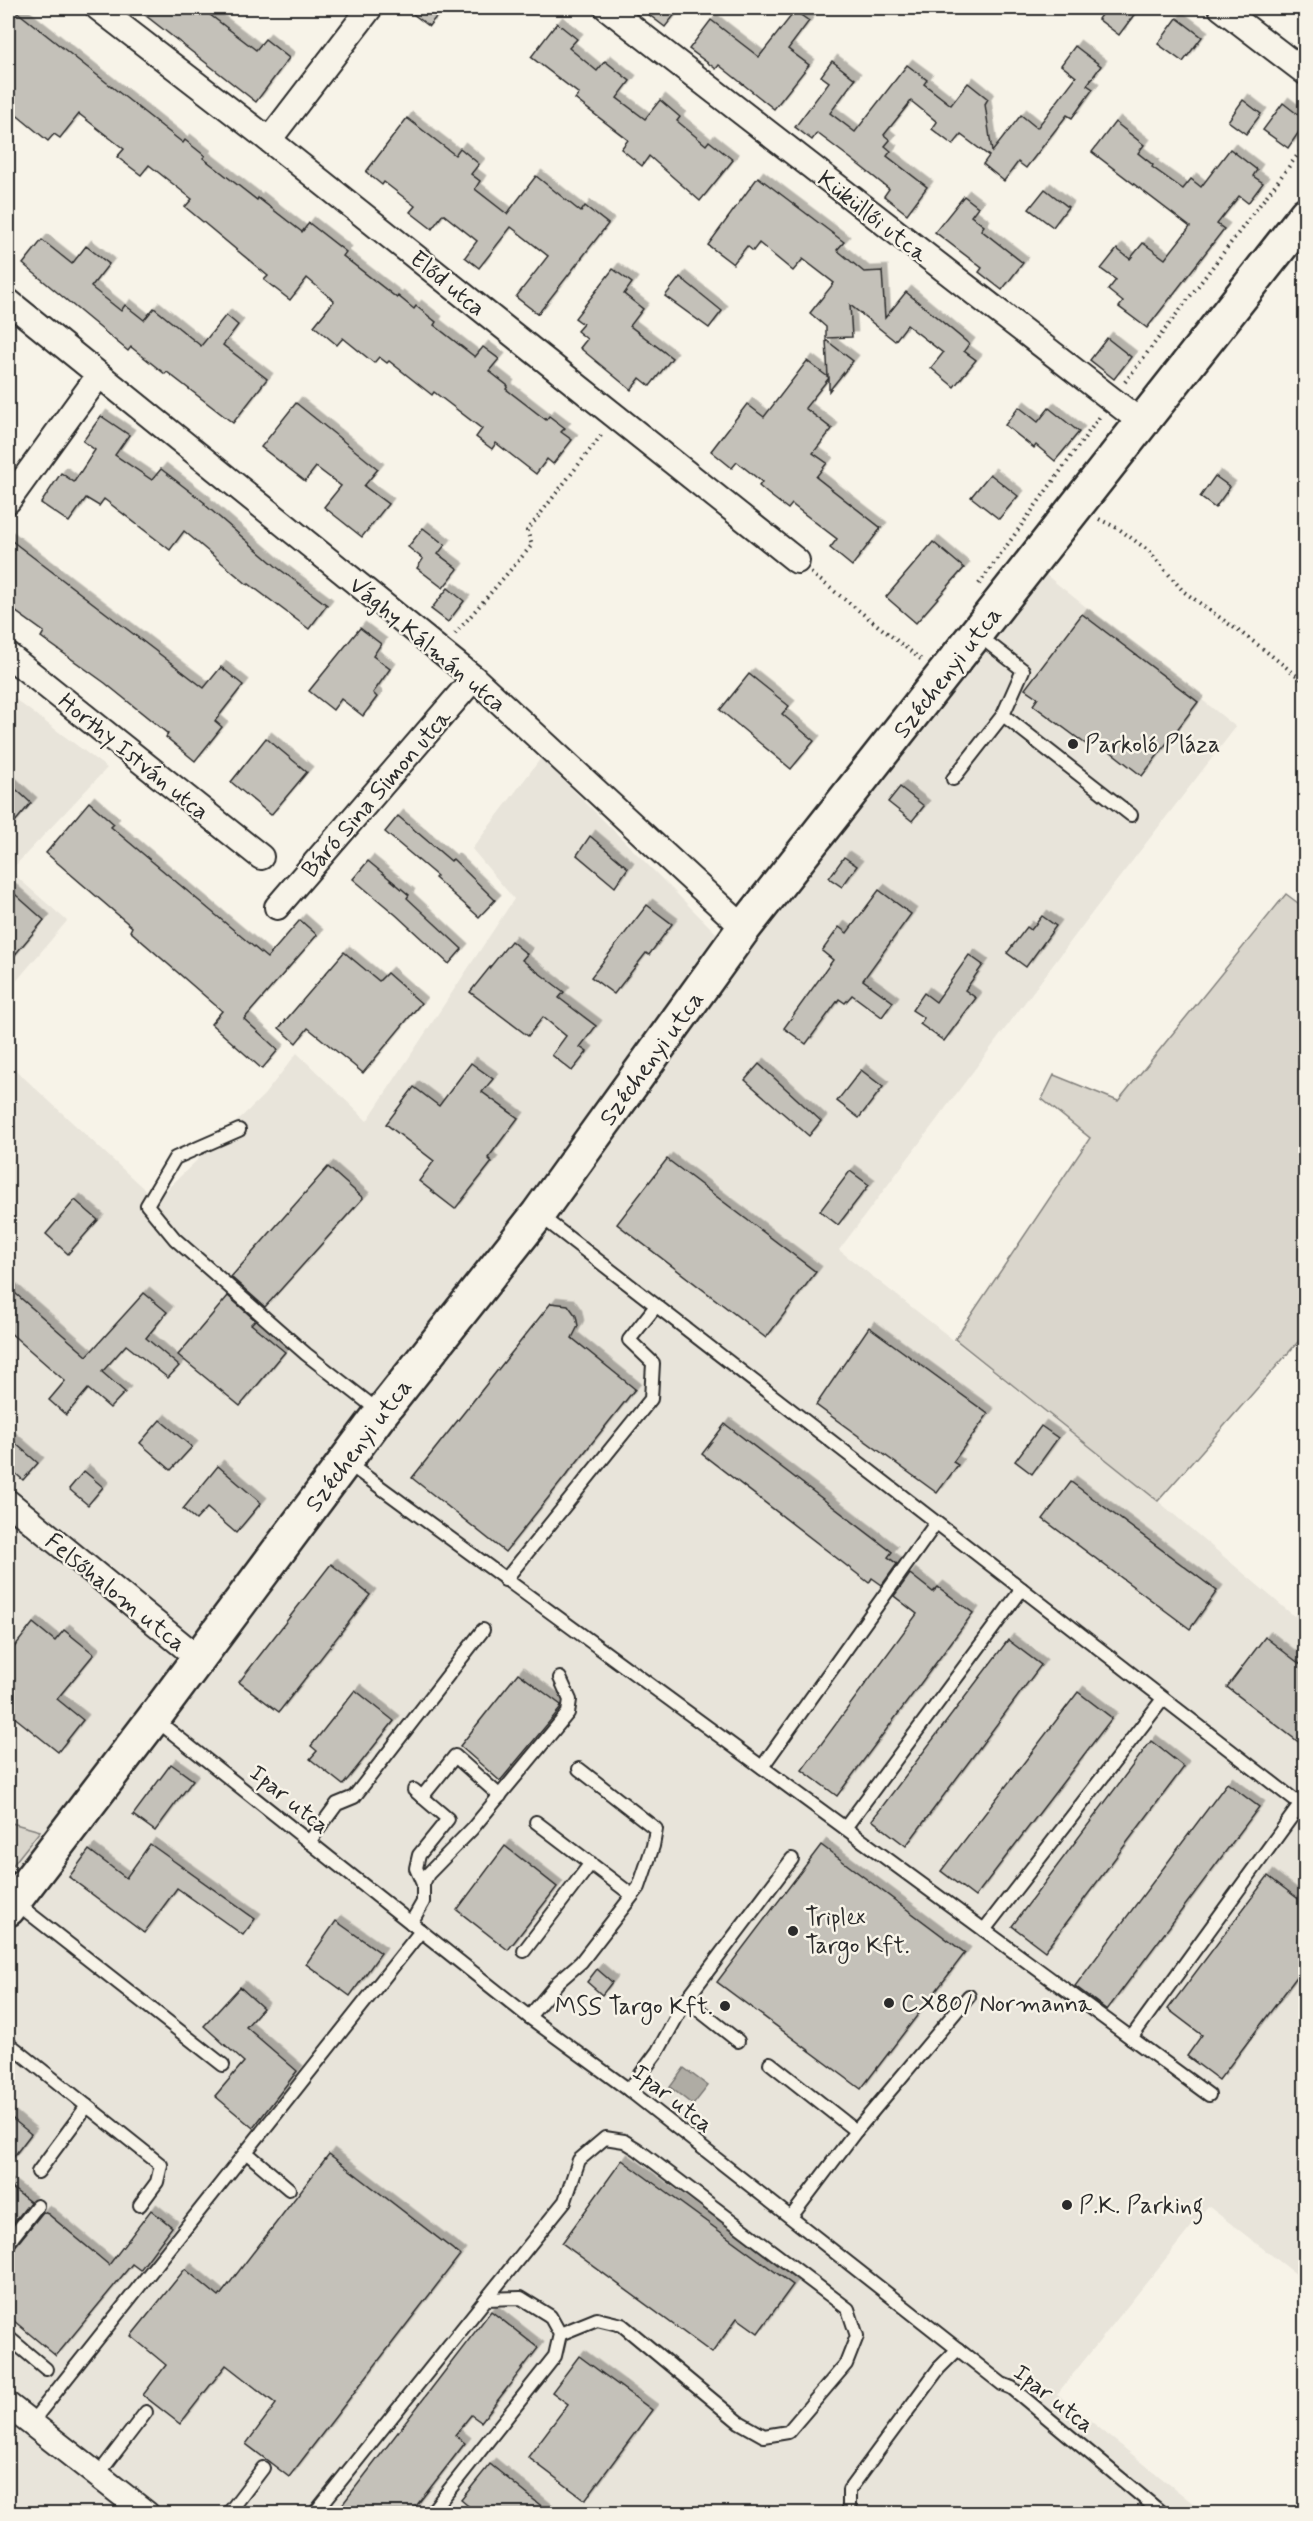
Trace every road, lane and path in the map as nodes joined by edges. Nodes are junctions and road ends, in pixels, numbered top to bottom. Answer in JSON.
{"nodes":[{"id":1,"x":98,"y":8,"type":"edge"},
{"id":2,"x":370,"y":8,"type":"edge"},
{"id":3,"x":607,"y":8,"type":"edge"},
{"id":4,"x":1221,"y":8,"type":"edge"},
{"id":5,"x":1305,"y":73,"type":"edge"},
{"id":6,"x":269,"y":140,"type":"junction"},
{"id":7,"x":1305,"y":214,"type":"edge"},
{"id":8,"x":8,"y":301,"type":"edge"},
{"id":9,"x":99,"y":375,"type":"junction"},
{"id":10,"x":615,"y":417,"type":"junction"},
{"id":11,"x":1141,"y":422,"type":"junction"},
{"id":12,"x":8,"y":501,"type":"edge"},
{"id":13,"x":1075,"y":507,"type":"junction"},
{"id":14,"x":796,"y":561,"type":"joint"},
{"id":15,"x":977,"y":634,"type":"junction"},
{"id":16,"x":909,"y":650,"type":"dead end"},
{"id":17,"x":440,"y":651,"type":"junction"},
{"id":18,"x":8,"y":655,"type":"edge"},
{"id":19,"x":474,"y":678,"type":"junction"},
{"id":20,"x":1305,"y":683,"type":"edge"},
{"id":21,"x":1003,"y":715,"type":"junction"},
{"id":22,"x":953,"y":778,"type":"dead end"},
{"id":23,"x":1131,"y":815,"type":"dead end"},
{"id":24,"x":261,"y":857,"type":"dead end"},
{"id":25,"x":277,"y":907,"type":"dead end"},
{"id":26,"x":744,"y":928,"type":"junction"},
{"id":27,"x":238,"y":1130,"type":"dead end"},
{"id":28,"x":538,"y":1214,"type":"junction"},
{"id":29,"x":656,"y":1306,"type":"junction"},
{"id":30,"x":381,"y":1413,"type":"junction"},
{"id":31,"x":345,"y":1462,"type":"junction"},
{"id":32,"x":8,"y":1502,"type":"edge"},
{"id":33,"x":936,"y":1523,"type":"junction"},
{"id":34,"x":505,"y":1580,"type":"junction"},
{"id":35,"x":1022,"y":1589,"type":"junction"},
{"id":36,"x":483,"y":1630,"type":"dead end"},
{"id":37,"x":198,"y":1658,"type":"junction"},
{"id":38,"x":560,"y":1678,"type":"dead end"},
{"id":39,"x":1163,"y":1698,"type":"junction"},
{"id":40,"x":154,"y":1718,"type":"junction"},
{"id":41,"x":762,"y":1767,"type":"junction"},
{"id":42,"x":579,"y":1769,"type":"dead end"},
{"id":43,"x":500,"y":1796,"type":"junction"},
{"id":44,"x":1303,"y":1807,"type":"edge"},
{"id":45,"x":536,"y":1822,"type":"dead end"},
{"id":46,"x":845,"y":1828,"type":"junction"},
{"id":47,"x":309,"y":1842,"type":"junction"},
{"id":48,"x":792,"y":1859,"type":"dead end"},
{"id":49,"x":591,"y":1863,"type":"junction"},
{"id":50,"x":423,"y":1884,"type":"junction"},
{"id":51,"x":632,"y":1895,"type":"junction"},
{"id":52,"x":11,"y":1905,"type":"edge"},
{"id":53,"x":416,"y":1927,"type":"junction"},
{"id":54,"x":984,"y":1930,"type":"junction"},
{"id":55,"x":524,"y":1952,"type":"dead end"},
{"id":56,"x":969,"y":1996,"type":"dead end"},
{"id":57,"x":686,"y":2000,"type":"junction"},
{"id":58,"x":528,"y":2017,"type":"junction"},
{"id":59,"x":1131,"y":2038,"type":"junction"},
{"id":60,"x":738,"y":2041,"type":"dead end"},
{"id":61,"x":8,"y":2043,"type":"edge"},
{"id":62,"x":770,"y":2063,"type":"dead end"},
{"id":63,"x":223,"y":2065,"type":"dead end"},
{"id":64,"x":629,"y":2090,"type":"junction"},
{"id":65,"x":1209,"y":2095,"type":"dead end"},
{"id":66,"x":87,"y":2106,"type":"junction"},
{"id":67,"x":856,"y":2131,"type":"junction"},
{"id":68,"x":247,"y":2153,"type":"junction"},
{"id":69,"x":38,"y":2172,"type":"dead end"},
{"id":70,"x":289,"y":2188,"type":"dead end"},
{"id":71,"x":140,"y":2205,"type":"dead end"},
{"id":72,"x":37,"y":2206,"type":"dead end"},
{"id":73,"x":791,"y":2217,"type":"junction"},
{"id":74,"x":8,"y":2244,"type":"edge"},
{"id":75,"x":486,"y":2300,"type":"junction"},
{"id":76,"x":560,"y":2334,"type":"junction"},
{"id":77,"x":8,"y":2337,"type":"edge"},
{"id":78,"x":958,"y":2349,"type":"junction"},
{"id":79,"x":46,"y":2369,"type":"dead end"},
{"id":80,"x":8,"y":2405,"type":"edge"},
{"id":81,"x":146,"y":2412,"type":"dead end"},
{"id":82,"x":31,"y":2423,"type":"junction"},
{"id":83,"x":263,"y":2468,"type":"dead end"},
{"id":84,"x":97,"y":2476,"type":"junction"},
{"id":85,"x":135,"y":2510,"type":"edge"},
{"id":86,"x":228,"y":2514,"type":"edge"},
{"id":87,"x":314,"y":2514,"type":"edge"},
{"id":88,"x":430,"y":2514,"type":"edge"},
{"id":89,"x":849,"y":2514,"type":"edge"},
{"id":90,"x":1163,"y":2514,"type":"edge"}],
"edges":[{"from":1,"to":6,"type":"street","name":"Előd utca"},
{"from":2,"to":6,"type":"street"},
{"from":3,"to":11,"type":"street","name":"Küküllői utca"},
{"from":4,"to":5,"type":"street"},
{"from":6,"to":10,"type":"street","name":"Előd utca"},
{"from":7,"to":11,"type":"street","name":"Széchenyi utca"},
{"from":8,"to":9,"type":"street","name":"Vághy Kálmán utca"},
{"from":9,"to":12,"type":"street"},
{"from":9,"to":17,"type":"street","name":"Vághy Kálmán utca"},
{"from":10,"to":14,"type":"street","name":"Előd utca"},
{"from":10,"to":17,"type":"path"},
{"from":11,"to":13,"type":"street","name":"Széchenyi utca"},
{"from":13,"to":15,"type":"street","name":"Széchenyi utca"},
{"from":13,"to":20,"type":"path"},
{"from":14,"to":16,"type":"path"},
{"from":15,"to":21,"type":"lane"},
{"from":15,"to":26,"type":"street","name":"Széchenyi utca"},
{"from":17,"to":19,"type":"street","name":"Vághy Kálmán utca"},
{"from":18,"to":24,"type":"street","name":"Horthy István utca"},
{"from":19,"to":25,"type":"street","name":"Báró Sina Simon utca"},
{"from":19,"to":26,"type":"street","name":"Vághy Kálmán utca"},
{"from":21,"to":22,"type":"lane"},
{"from":21,"to":23,"type":"lane"},
{"from":26,"to":28,"type":"street","name":"Széchenyi utca"},
{"from":27,"to":30,"type":"lane"},
{"from":28,"to":29,"type":"lane"},
{"from":28,"to":30,"type":"street","name":"Széchenyi utca"},
{"from":29,"to":33,"type":"lane"},
{"from":29,"to":34,"type":"lane"},
{"from":30,"to":31,"type":"street","name":"Széchenyi utca"},
{"from":31,"to":34,"type":"lane"},
{"from":31,"to":37,"type":"street","name":"Széchenyi utca"},
{"from":32,"to":37,"type":"street","name":"Felsőhalom utca"},
{"from":33,"to":35,"type":"lane"},
{"from":33,"to":41,"type":"lane"},
{"from":34,"to":41,"type":"lane"},
{"from":35,"to":39,"type":"lane"},
{"from":35,"to":46,"type":"lane"},
{"from":36,"to":47,"type":"lane"},
{"from":37,"to":40,"type":"street","name":"Széchenyi utca"},
{"from":38,"to":43,"type":"lane"},
{"from":39,"to":44,"type":"lane"},
{"from":39,"to":54,"type":"lane"},
{"from":40,"to":47,"type":"lane","name":"Ipar utca"},
{"from":40,"to":52,"type":"street","name":"Széchenyi utca"},
{"from":41,"to":46,"type":"lane"},
{"from":42,"to":51,"type":"lane"},
{"from":43,"to":50,"type":"lane"},
{"from":43,"to":50,"type":"lane"},
{"from":44,"to":59,"type":"lane"},
{"from":45,"to":49,"type":"lane"},
{"from":46,"to":54,"type":"lane"},
{"from":47,"to":53,"type":"lane","name":"Ipar utca"},
{"from":48,"to":57,"type":"lane"},
{"from":49,"to":51,"type":"lane"},
{"from":49,"to":55,"type":"lane"},
{"from":50,"to":53,"type":"lane"},
{"from":51,"to":58,"type":"lane"},
{"from":52,"to":63,"type":"lane"},
{"from":53,"to":58,"type":"lane","name":"Ipar utca"},
{"from":53,"to":68,"type":"lane"},
{"from":54,"to":59,"type":"lane"},
{"from":56,"to":67,"type":"lane"},
{"from":57,"to":60,"type":"lane"},
{"from":57,"to":64,"type":"lane"},
{"from":58,"to":64,"type":"lane","name":"Ipar utca"},
{"from":59,"to":65,"type":"lane"},
{"from":61,"to":66,"type":"lane"},
{"from":62,"to":67,"type":"lane"},
{"from":64,"to":73,"type":"lane","name":"Ipar utca"},
{"from":66,"to":69,"type":"lane"},
{"from":66,"to":71,"type":"lane"},
{"from":67,"to":73,"type":"lane"},
{"from":68,"to":70,"type":"lane"},
{"from":68,"to":82,"type":"lane"},
{"from":72,"to":74,"type":"lane"},
{"from":73,"to":78,"type":"lane","name":"Ipar utca"},
{"from":75,"to":76,"type":"lane"},
{"from":75,"to":76,"type":"lane"},
{"from":75,"to":87,"type":"lane"},
{"from":76,"to":88,"type":"lane"},
{"from":77,"to":79,"type":"lane"},
{"from":78,"to":89,"type":"lane"},
{"from":78,"to":90,"type":"lane","name":"Ipar utca"},
{"from":80,"to":82,"type":"street"},
{"from":81,"to":84,"type":"lane"},
{"from":82,"to":84,"type":"street"},
{"from":83,"to":86,"type":"lane"},
{"from":84,"to":85,"type":"street"}]}
